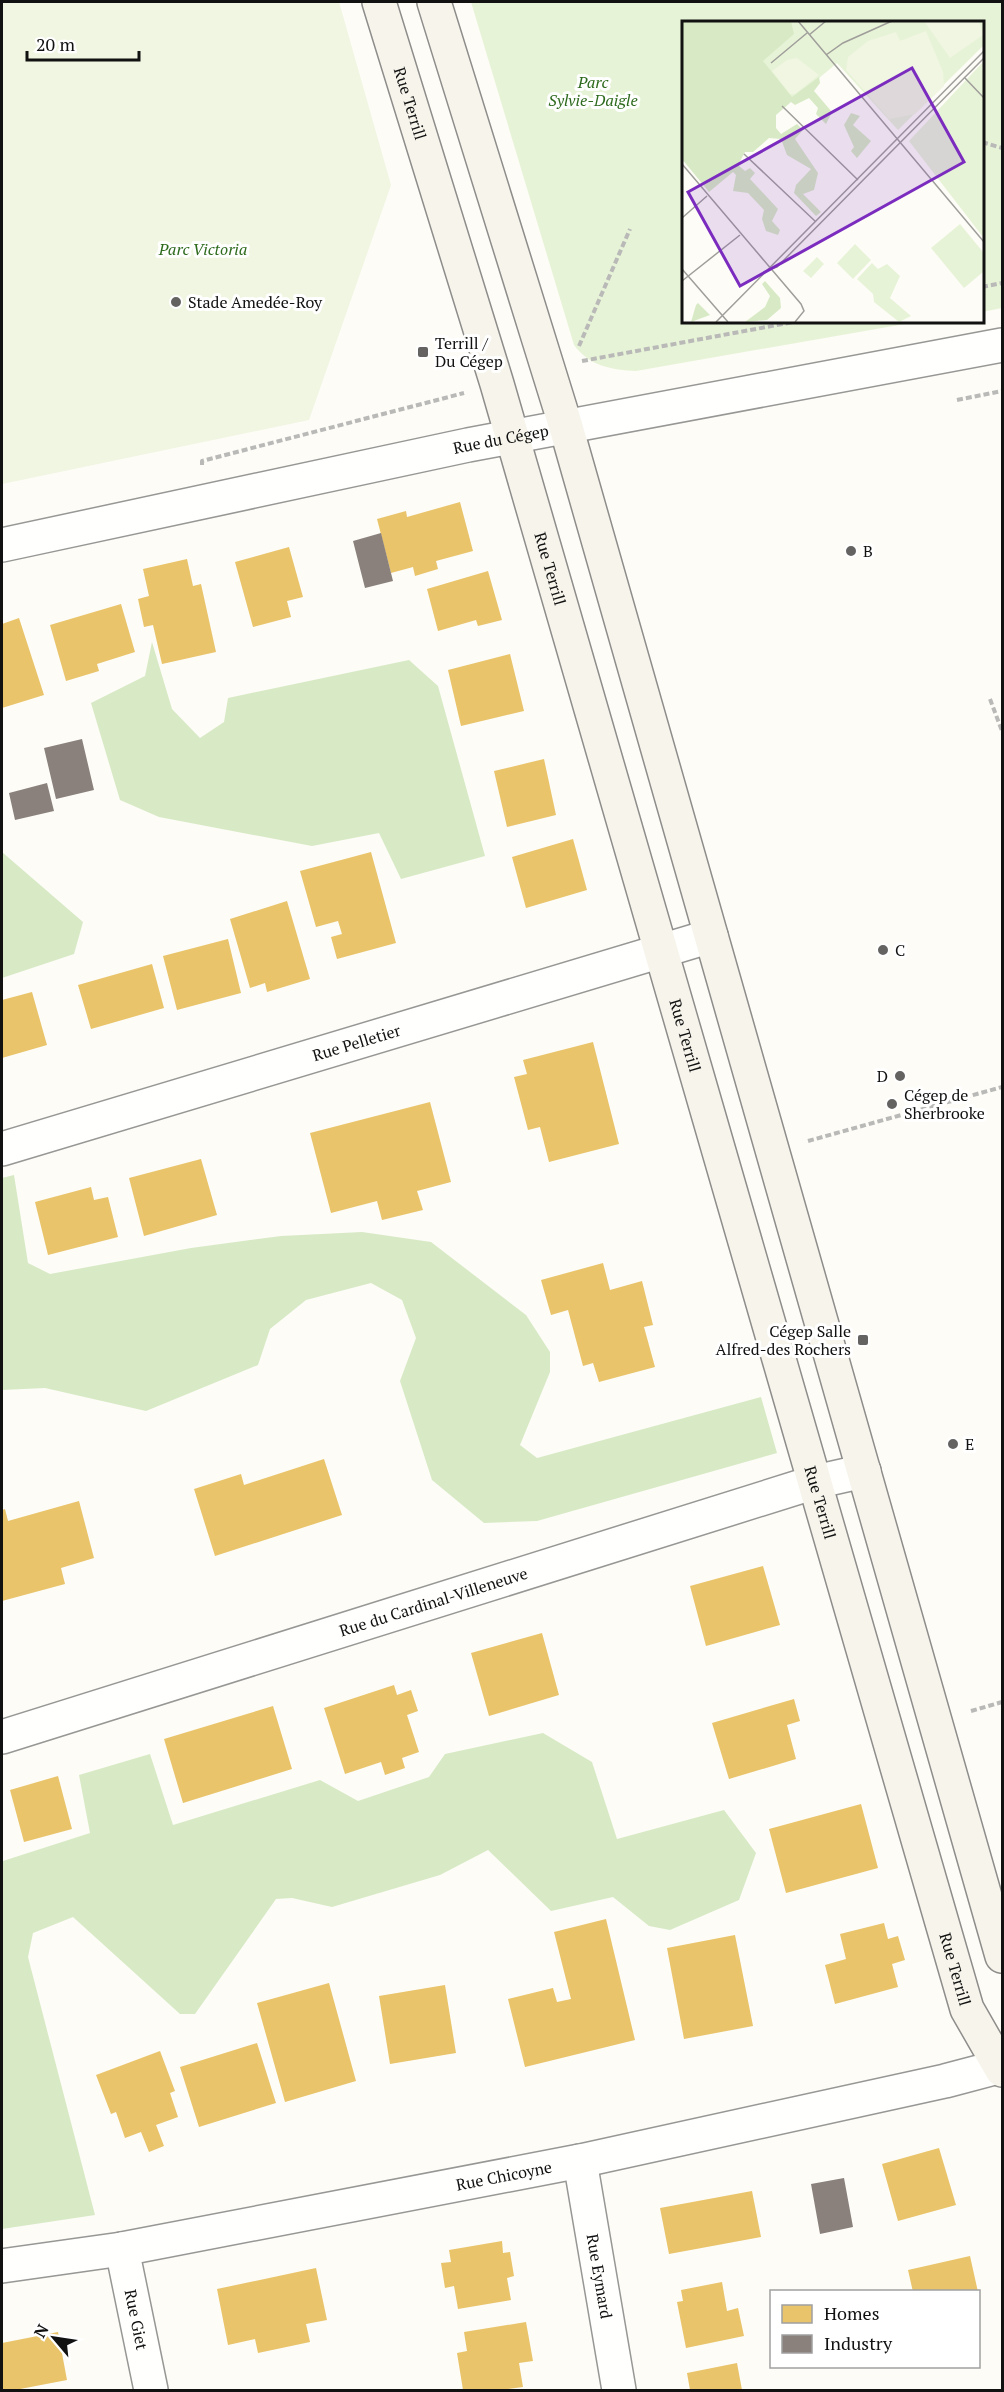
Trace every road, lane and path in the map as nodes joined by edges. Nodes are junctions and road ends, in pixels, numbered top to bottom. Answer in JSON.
{"nodes":[{"id":1,"x":379,"y":2,"type":"edge"},
{"id":2,"x":434,"y":2,"type":"edge"},
{"id":3,"x":983,"y":143,"type":"edge"},
{"id":4,"x":1002,"y":148,"type":"edge"},
{"id":5,"x":630,"y":229,"type":"dead end"},
{"id":6,"x":1002,"y":283,"type":"edge"},
{"id":7,"x":983,"y":287,"type":"edge"},
{"id":8,"x":794,"y":322,"type":"edge"},
{"id":9,"x":1002,"y":345,"type":"edge"},
{"id":10,"x":576,"y":352,"type":"dead end"},
{"id":11,"x":571,"y":363,"type":"dead end"},
{"id":12,"x":497,"y":384,"type":"junction"},
{"id":13,"x":1002,"y":391,"type":"edge"},
{"id":14,"x":957,"y":400,"type":"dead end"},
{"id":15,"x":566,"y":427,"type":"junction"},
{"id":16,"x":512,"y":437,"type":"junction"},
{"id":17,"x":198,"y":504,"type":"junction"},
{"id":18,"x":2,"y":545,"type":"edge"},
{"id":19,"x":990,"y":699,"type":"dead end"},
{"id":20,"x":1002,"y":731,"type":"edge"},
{"id":21,"x":711,"y":936,"type":"junction"},
{"id":22,"x":662,"y":952,"type":"junction"},
{"id":23,"x":1002,"y":1087,"type":"edge"},
{"id":24,"x":803,"y":1143,"type":"dead end"},
{"id":25,"x":2,"y":1149,"type":"edge"},
{"id":26,"x":864,"y":1471,"type":"junction"},
{"id":27,"x":815,"y":1482,"type":"junction"},
{"id":28,"x":1002,"y":1702,"type":"edge"},
{"id":29,"x":971,"y":1711,"type":"dead end"},
{"id":30,"x":2,"y":1737,"type":"edge"},
{"id":31,"x":1002,"y":1956,"type":"edge"},
{"id":32,"x":1002,"y":2065,"type":"edge"},
{"id":33,"x":580,"y":2161,"type":"junction"},
{"id":34,"x":122,"y":2249,"type":"junction"},
{"id":35,"x":2,"y":2266,"type":"edge"},
{"id":36,"x":151,"y":2391,"type":"edge"},
{"id":37,"x":619,"y":2391,"type":"edge"}],
"edges":[{"from":1,"to":12,"type":"street","name":"Rue Terrill"},
{"from":2,"to":15,"type":"street"},
{"from":3,"to":4,"type":"path"},
{"from":5,"to":10,"type":"path"},
{"from":6,"to":7,"type":"path"},
{"from":8,"to":11,"type":"path"},
{"from":9,"to":15,"type":"street","name":"Rue du Cégep"},
{"from":12,"to":16,"type":"street","name":"Rue Terrill"},
{"from":12,"to":17,"type":"path"},
{"from":13,"to":14,"type":"path"},
{"from":15,"to":16,"type":"street","name":"Rue du Cégep"},
{"from":15,"to":21,"type":"street"},
{"from":16,"to":17,"type":"street","name":"Rue du Cégep"},
{"from":16,"to":22,"type":"street","name":"Rue Terrill"},
{"from":17,"to":18,"type":"street","name":"Rue du Cégep"},
{"from":19,"to":20,"type":"path"},
{"from":21,"to":22,"type":"street","name":"Rue Pelletier"},
{"from":21,"to":26,"type":"street"},
{"from":22,"to":25,"type":"street","name":"Rue Pelletier"},
{"from":22,"to":27,"type":"street","name":"Rue Terrill"},
{"from":23,"to":24,"type":"path"},
{"from":26,"to":27,"type":"street","name":"Rue du Cardinal-Villeneuve"},
{"from":26,"to":31,"type":"street"},
{"from":27,"to":30,"type":"street","name":"Rue du Cardinal-Villeneuve"},
{"from":27,"to":32,"type":"street","name":"Rue Terrill"},
{"from":28,"to":29,"type":"path"},
{"from":32,"to":33,"type":"street","name":"Rue Chicoyne"},
{"from":33,"to":34,"type":"street","name":"Rue Chicoyne"},
{"from":33,"to":37,"type":"street","name":"Rue Eymard"},
{"from":34,"to":35,"type":"street","name":"Rue Chicoyne"},
{"from":34,"to":36,"type":"street","name":"Rue Giet"}]}
